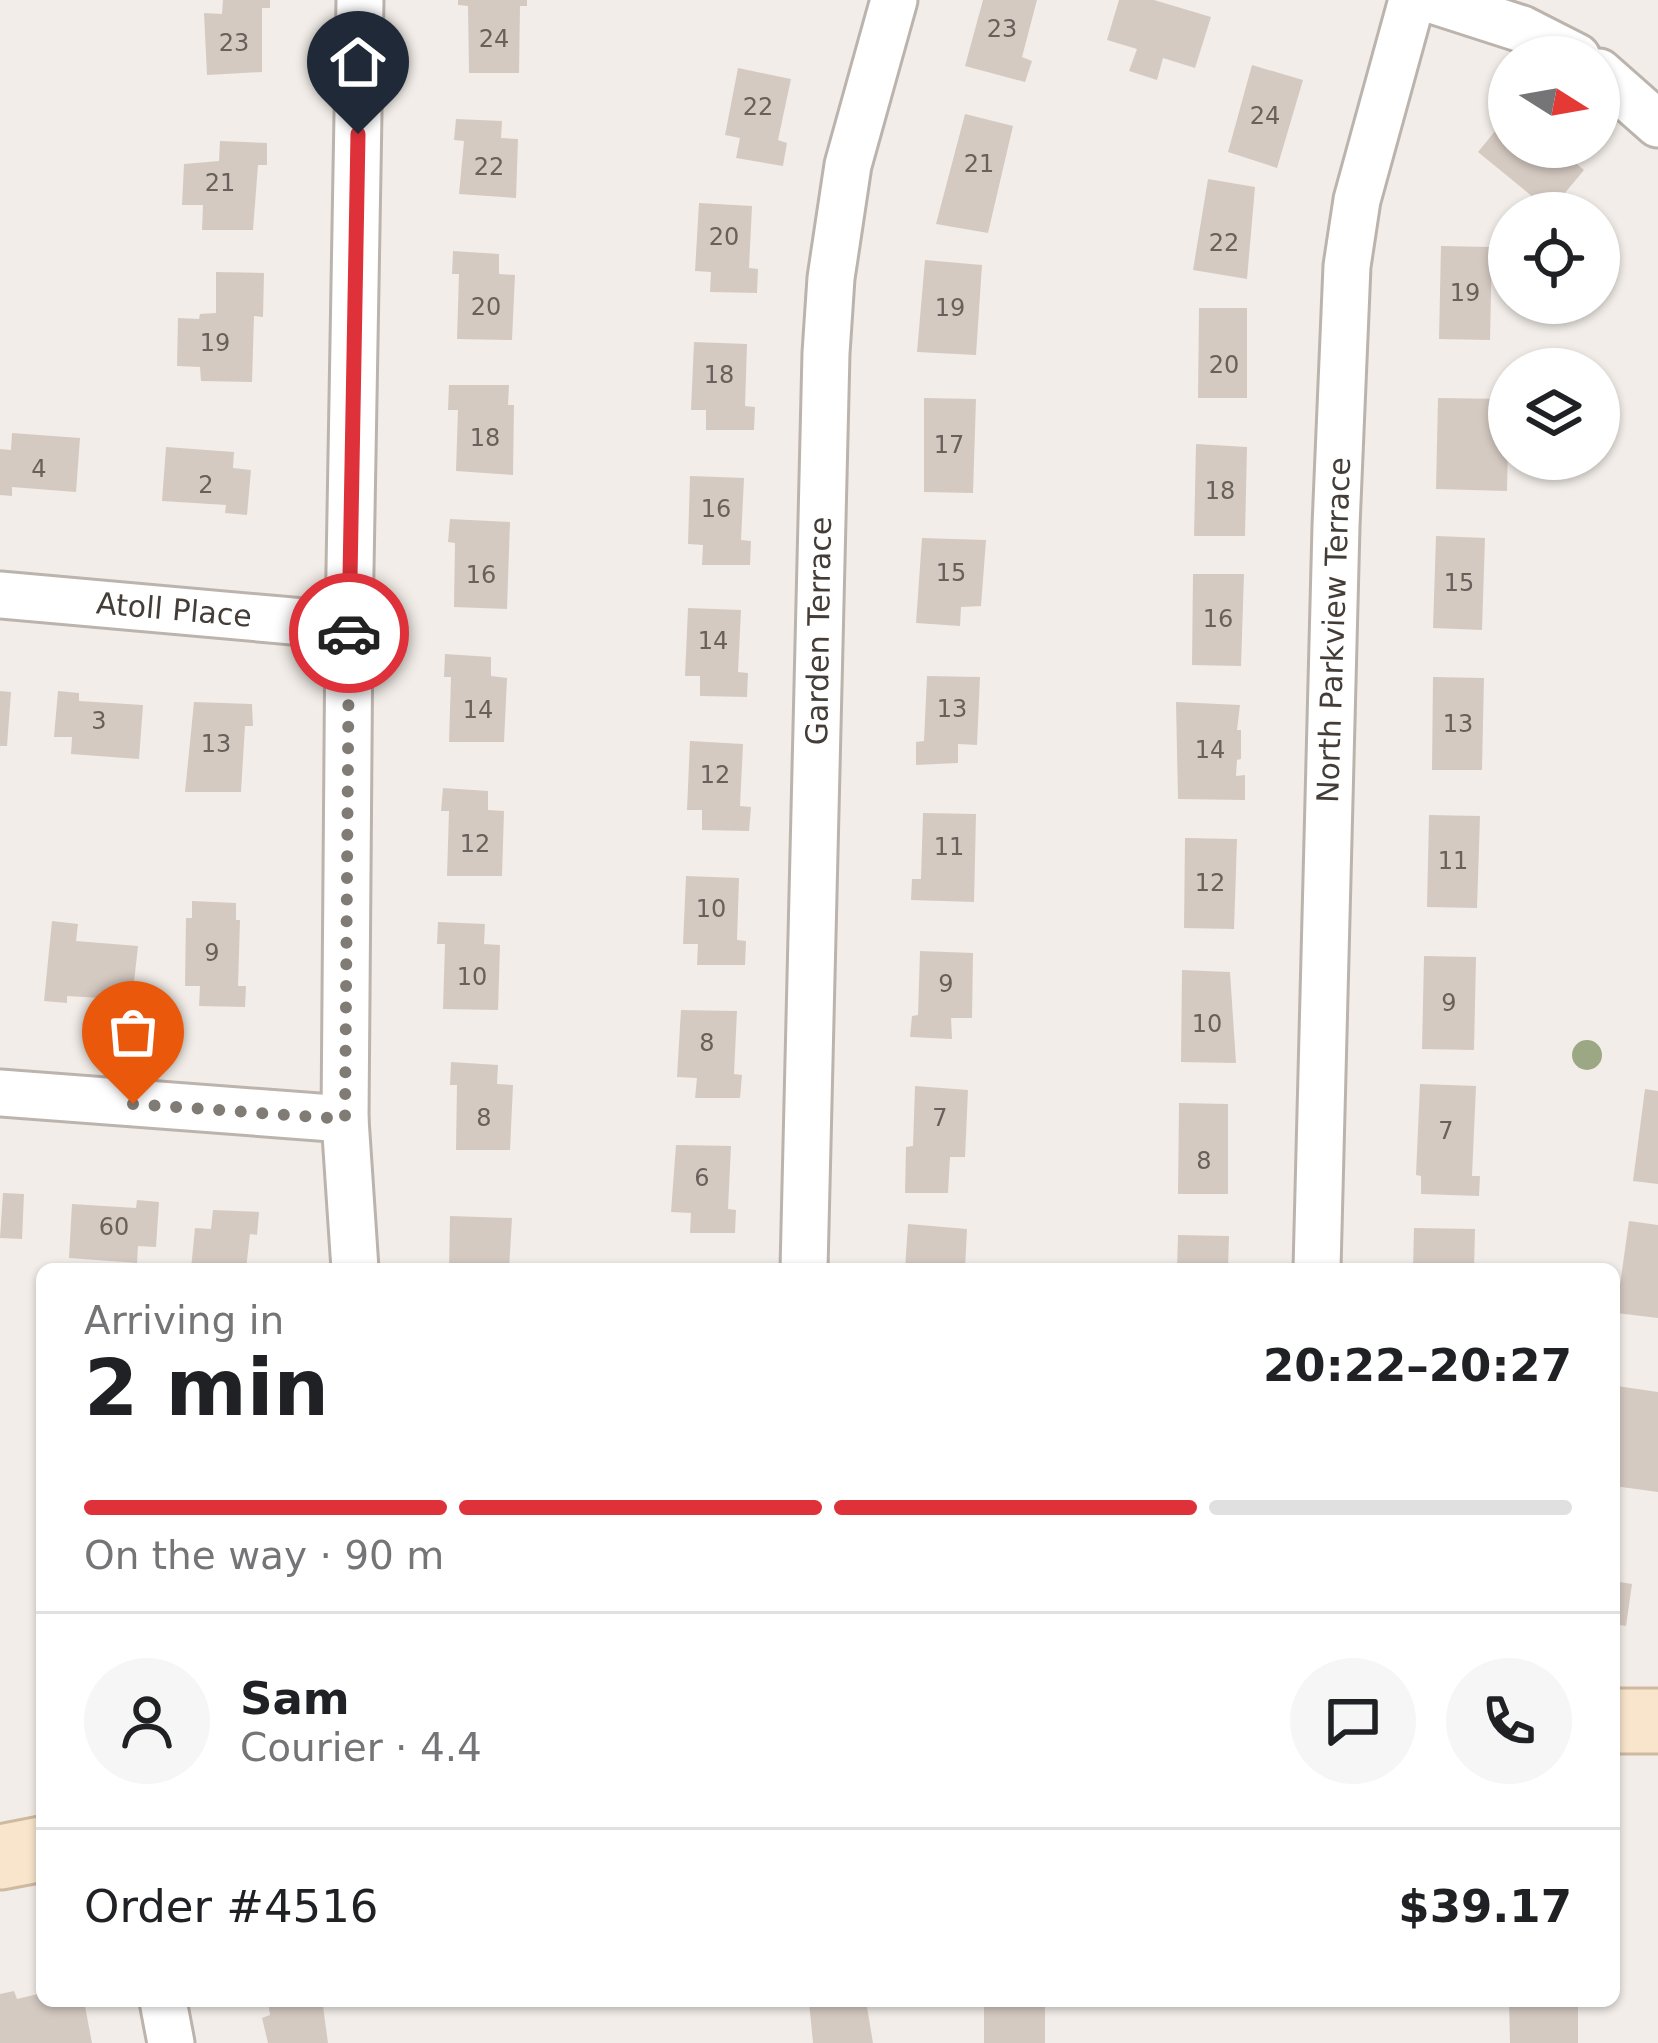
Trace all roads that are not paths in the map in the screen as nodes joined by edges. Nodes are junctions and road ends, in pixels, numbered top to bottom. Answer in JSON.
{"nodes":[{"id":1,"x":360,"y":0,"type":"edge"},
{"id":2,"x":894,"y":0,"type":"edge"},
{"id":3,"x":1412,"y":0,"type":"edge"},
{"id":4,"x":1432,"y":0,"type":"edge"},
{"id":5,"x":1537,"y":36,"type":"edge"},
{"id":6,"x":1620,"y":91,"type":"edge"},
{"id":7,"x":1658,"y":124,"type":"edge"},
{"id":8,"x":0,"y":595,"type":"edge"},
{"id":9,"x":349,"y":626,"type":"junction"},
{"id":10,"x":0,"y":1094,"type":"edge"},
{"id":11,"x":345,"y":1119,"type":"junction"},
{"id":12,"x":355,"y":1263,"type":"edge"},
{"id":13,"x":804,"y":1263,"type":"edge"},
{"id":14,"x":1317,"y":1263,"type":"edge"},
{"id":15,"x":1620,"y":1721,"type":"edge"},
{"id":16,"x":1658,"y":1721,"type":"edge"},
{"id":17,"x":36,"y":1850,"type":"edge"},
{"id":18,"x":0,"y":1857,"type":"edge"},
{"id":19,"x":164,"y":2007,"type":"edge"},
{"id":20,"x":170,"y":2043,"type":"edge"}],
"edges":[{"from":1,"to":9,"type":"street"},
{"from":2,"to":13,"type":"street","name":"Garden Terrace"},
{"from":3,"to":14,"type":"street","name":"North Parkview Terrace"},
{"from":4,"to":5,"type":"street"},
{"from":6,"to":7,"type":"street"},
{"from":8,"to":9,"type":"street","name":"Atoll Place"},
{"from":9,"to":11,"type":"street"},
{"from":10,"to":11,"type":"street"},
{"from":11,"to":12,"type":"street"},
{"from":15,"to":16,"type":"street"},
{"from":17,"to":18,"type":"street"},
{"from":19,"to":20,"type":"street"}]}
